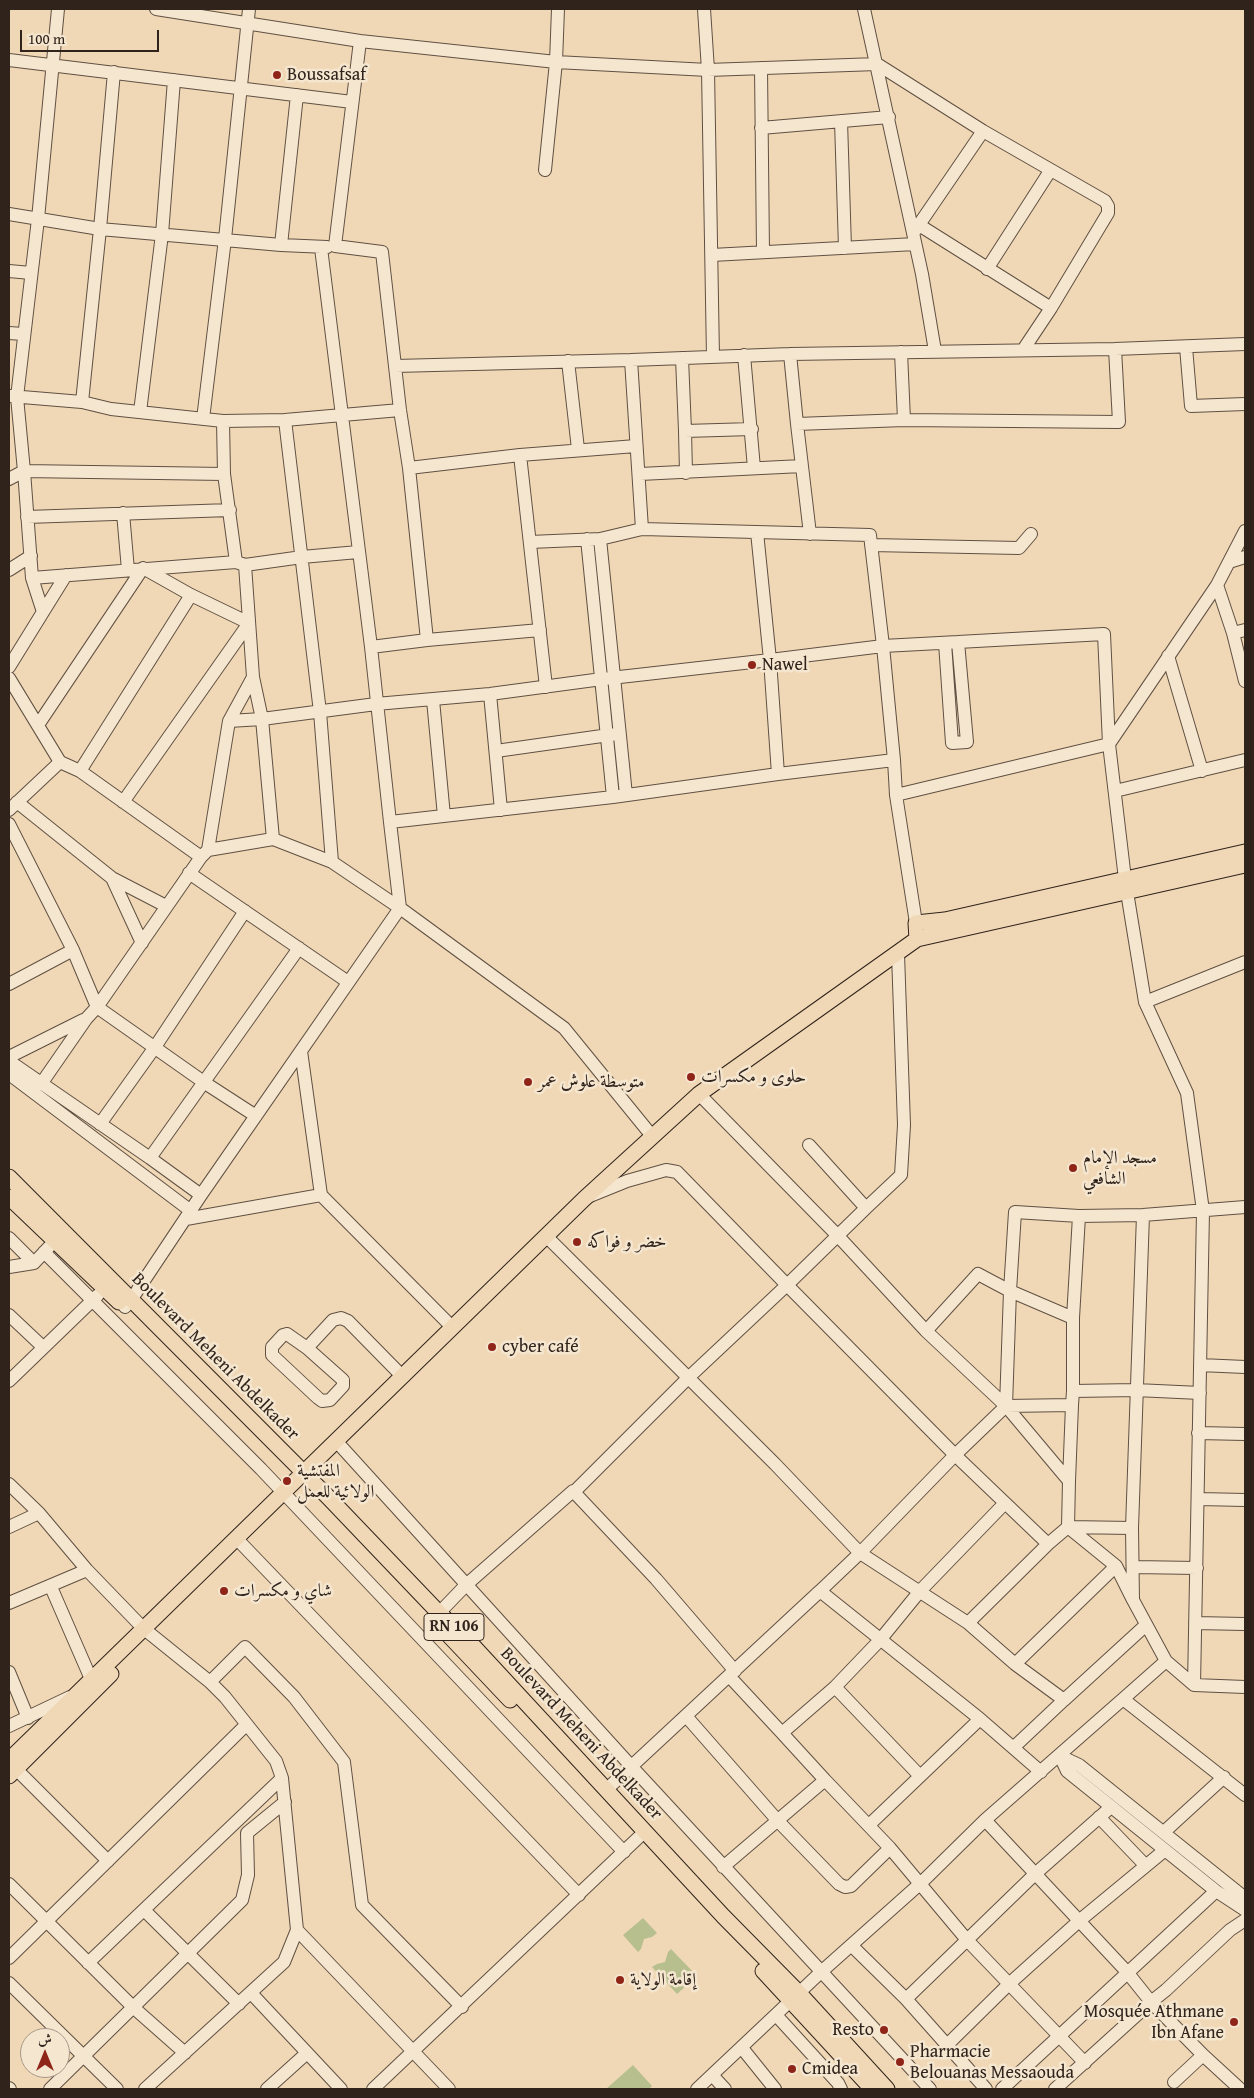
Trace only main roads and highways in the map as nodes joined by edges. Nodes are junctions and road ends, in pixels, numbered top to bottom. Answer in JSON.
{"nodes":[{"id":1,"x":1245,"y":852,"type":"edge"},
{"id":2,"x":1245,"y":864,"type":"edge"},
{"id":3,"x":1126,"y":885,"type":"junction"},
{"id":4,"x":917,"y":940,"type":"junction"},
{"id":5,"x":9,"y":1177,"type":"edge"},
{"id":6,"x":9,"y":1197,"type":"edge"},
{"id":7,"x":128,"y":1303,"type":"junction"},
{"id":8,"x":302,"y":1478,"type":"junction"},
{"id":9,"x":147,"y":1631,"type":"junction"},
{"id":10,"x":11,"y":1769,"type":"edge"},
{"id":11,"x":795,"y":1997,"type":"junction"},
{"id":12,"x":874,"y":2085,"type":"edge"},
{"id":13,"x":887,"y":2089,"type":"edge"}],
"edges":[{"from":1,"to":3,"type":"main road"},
{"from":2,"to":3,"type":"main road"},
{"from":3,"to":4,"type":"main road"},
{"from":3,"to":4,"type":"main road"},
{"from":4,"to":8,"type":"main road"},
{"from":5,"to":7,"type":"main road","name":"Boulevard Meheni Abdelkader","number":"RN 106"},
{"from":6,"to":7,"type":"main road"},
{"from":7,"to":8,"type":"main road","name":"Boulevard Meheni Abdelkader","number":"RN 106"},
{"from":8,"to":9,"type":"main road"},
{"from":8,"to":11,"type":"main road","name":"Boulevard Meheni Abdelkader","number":"RN 106"},
{"from":8,"to":11,"type":"main road","name":"Boulevard Meheni Abdelkader","number":"RN 106"},
{"from":9,"to":10,"type":"main road"},
{"from":9,"to":10,"type":"main road"},
{"from":11,"to":12,"type":"main road","name":"Boulevard Meheni Abdelkader","number":"RN 106"},
{"from":12,"to":13,"type":"main road","name":"Boulevard Meheni Abdelkader","number":"RN 106"}]}
